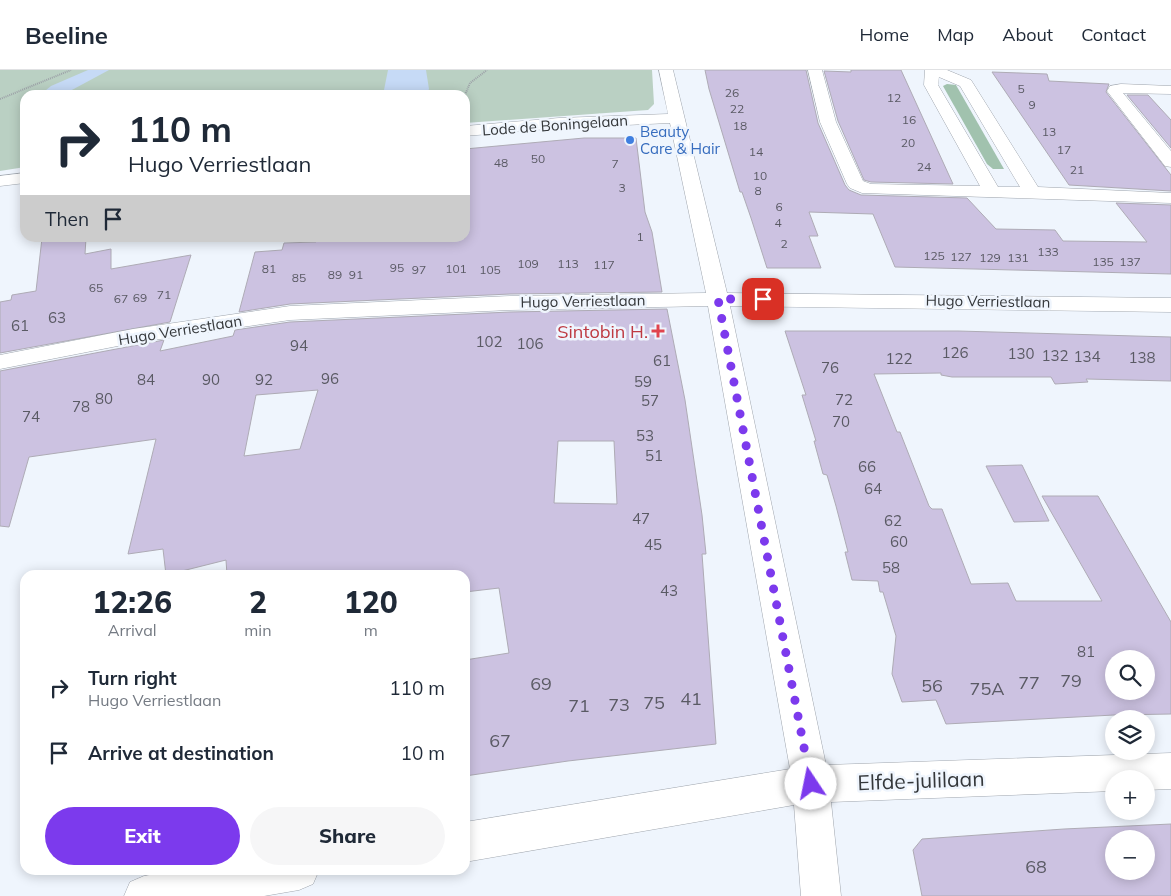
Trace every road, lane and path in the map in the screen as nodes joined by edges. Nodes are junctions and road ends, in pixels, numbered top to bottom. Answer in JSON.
{"nodes":[{"id":1,"x":71,"y":70,"type":"edge"},
{"id":2,"x":487,"y":70,"type":"edge"},
{"id":3,"x":666,"y":70,"type":"edge"},
{"id":4,"x":815,"y":70,"type":"edge"},
{"id":5,"x":933,"y":70,"type":"edge"},
{"id":6,"x":22,"y":90,"type":"edge"},
{"id":7,"x":467,"y":90,"type":"edge"},
{"id":8,"x":1171,"y":90,"type":"edge"},
{"id":9,"x":20,"y":91,"type":"edge"},
{"id":10,"x":0,"y":99,"type":"edge"},
{"id":11,"x":676,"y":118,"type":"junction"},
{"id":12,"x":470,"y":131,"type":"edge"},
{"id":13,"x":1171,"y":162,"type":"edge"},
{"id":14,"x":20,"y":179,"type":"edge"},
{"id":15,"x":0,"y":181,"type":"edge"},
{"id":16,"x":992,"y":192,"type":"junction"},
{"id":17,"x":1032,"y":192,"type":"junction"},
{"id":18,"x":1171,"y":198,"type":"edge"},
{"id":19,"x":718,"y":299,"type":"junction"},
{"id":20,"x":1171,"y":305,"type":"edge"},
{"id":21,"x":0,"y":362,"type":"edge"},
{"id":22,"x":1171,"y":771,"type":"edge"},
{"id":23,"x":811,"y":784,"type":"junction"},
{"id":24,"x":470,"y":841,"type":"edge"},
{"id":25,"x":269,"y":875,"type":"edge"},
{"id":26,"x":144,"y":896,"type":"edge"},
{"id":27,"x":821,"y":896,"type":"edge"}],
"edges":[{"from":1,"to":6,"type":"path"},
{"from":2,"to":7,"type":"path"},
{"from":3,"to":11,"type":"street"},
{"from":4,"to":16,"type":"street"},
{"from":5,"to":16,"type":"street"},
{"from":5,"to":17,"type":"street"},
{"from":8,"to":13,"type":"street"},
{"from":9,"to":10,"type":"path"},
{"from":11,"to":12,"type":"street","name":"Lode de Boningelaan"},
{"from":11,"to":19,"type":"street"},
{"from":14,"to":15,"type":"street"},
{"from":16,"to":17,"type":"street"},
{"from":17,"to":18,"type":"street"},
{"from":19,"to":20,"type":"street","name":"Hugo Verriestlaan"},
{"from":19,"to":21,"type":"street","name":"Hugo Verriestlaan"},
{"from":19,"to":23,"type":"street"},
{"from":22,"to":23,"type":"street","name":"Elfde-julilaan"},
{"from":23,"to":24,"type":"street","name":"Elfde-julilaan"},
{"from":23,"to":27,"type":"street"},
{"from":25,"to":26,"type":"street"}]}
